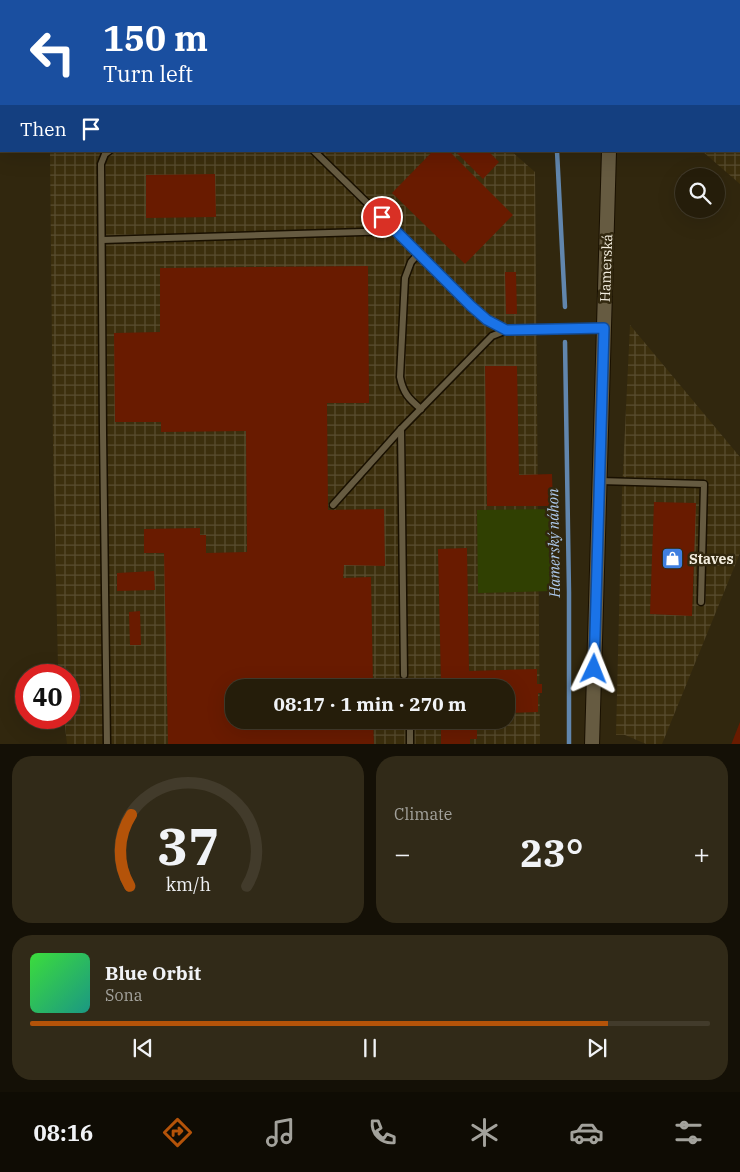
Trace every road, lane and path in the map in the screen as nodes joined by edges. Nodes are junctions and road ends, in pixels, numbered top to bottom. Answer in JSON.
{"nodes":[{"id":1,"x":108,"y":152,"type":"edge"},
{"id":2,"x":315,"y":152,"type":"edge"},
{"id":3,"x":609,"y":152,"type":"edge"},
{"id":4,"x":396,"y":230,"type":"junction"},
{"id":5,"x":102,"y":240,"type":"junction"},
{"id":6,"x":419,"y":253,"type":"junction"},
{"id":7,"x":604,"y":328,"type":"junction"},
{"id":8,"x":506,"y":330,"type":"junction"},
{"id":9,"x":421,"y":409,"type":"junction"},
{"id":10,"x":401,"y":430,"type":"junction"},
{"id":11,"x":600,"y":481,"type":"junction"},
{"id":12,"x":333,"y":505,"type":"dead end"},
{"id":13,"x":701,"y":602,"type":"dead end"},
{"id":14,"x":404,"y":675,"type":"dead end"},
{"id":15,"x":410,"y":729,"type":"edge"},
{"id":16,"x":107,"y":744,"type":"edge"},
{"id":17,"x":410,"y":744,"type":"edge"},
{"id":18,"x":592,"y":744,"type":"edge"}],
"edges":[{"from":1,"to":5,"type":"lane"},
{"from":2,"to":4,"type":"lane"},
{"from":3,"to":7,"type":"street","name":"Hamerská"},
{"from":4,"to":5,"type":"lane"},
{"from":4,"to":6,"type":"lane"},
{"from":5,"to":16,"type":"lane"},
{"from":6,"to":8,"type":"lane"},
{"from":6,"to":9,"type":"lane"},
{"from":7,"to":8,"type":"lane"},
{"from":7,"to":11,"type":"street","name":"Hamerská"},
{"from":8,"to":9,"type":"lane"},
{"from":9,"to":10,"type":"lane"},
{"from":10,"to":12,"type":"lane"},
{"from":10,"to":14,"type":"lane"},
{"from":11,"to":13,"type":"lane"},
{"from":11,"to":18,"type":"street","name":"Hamerská"},
{"from":15,"to":17,"type":"lane"}]}
